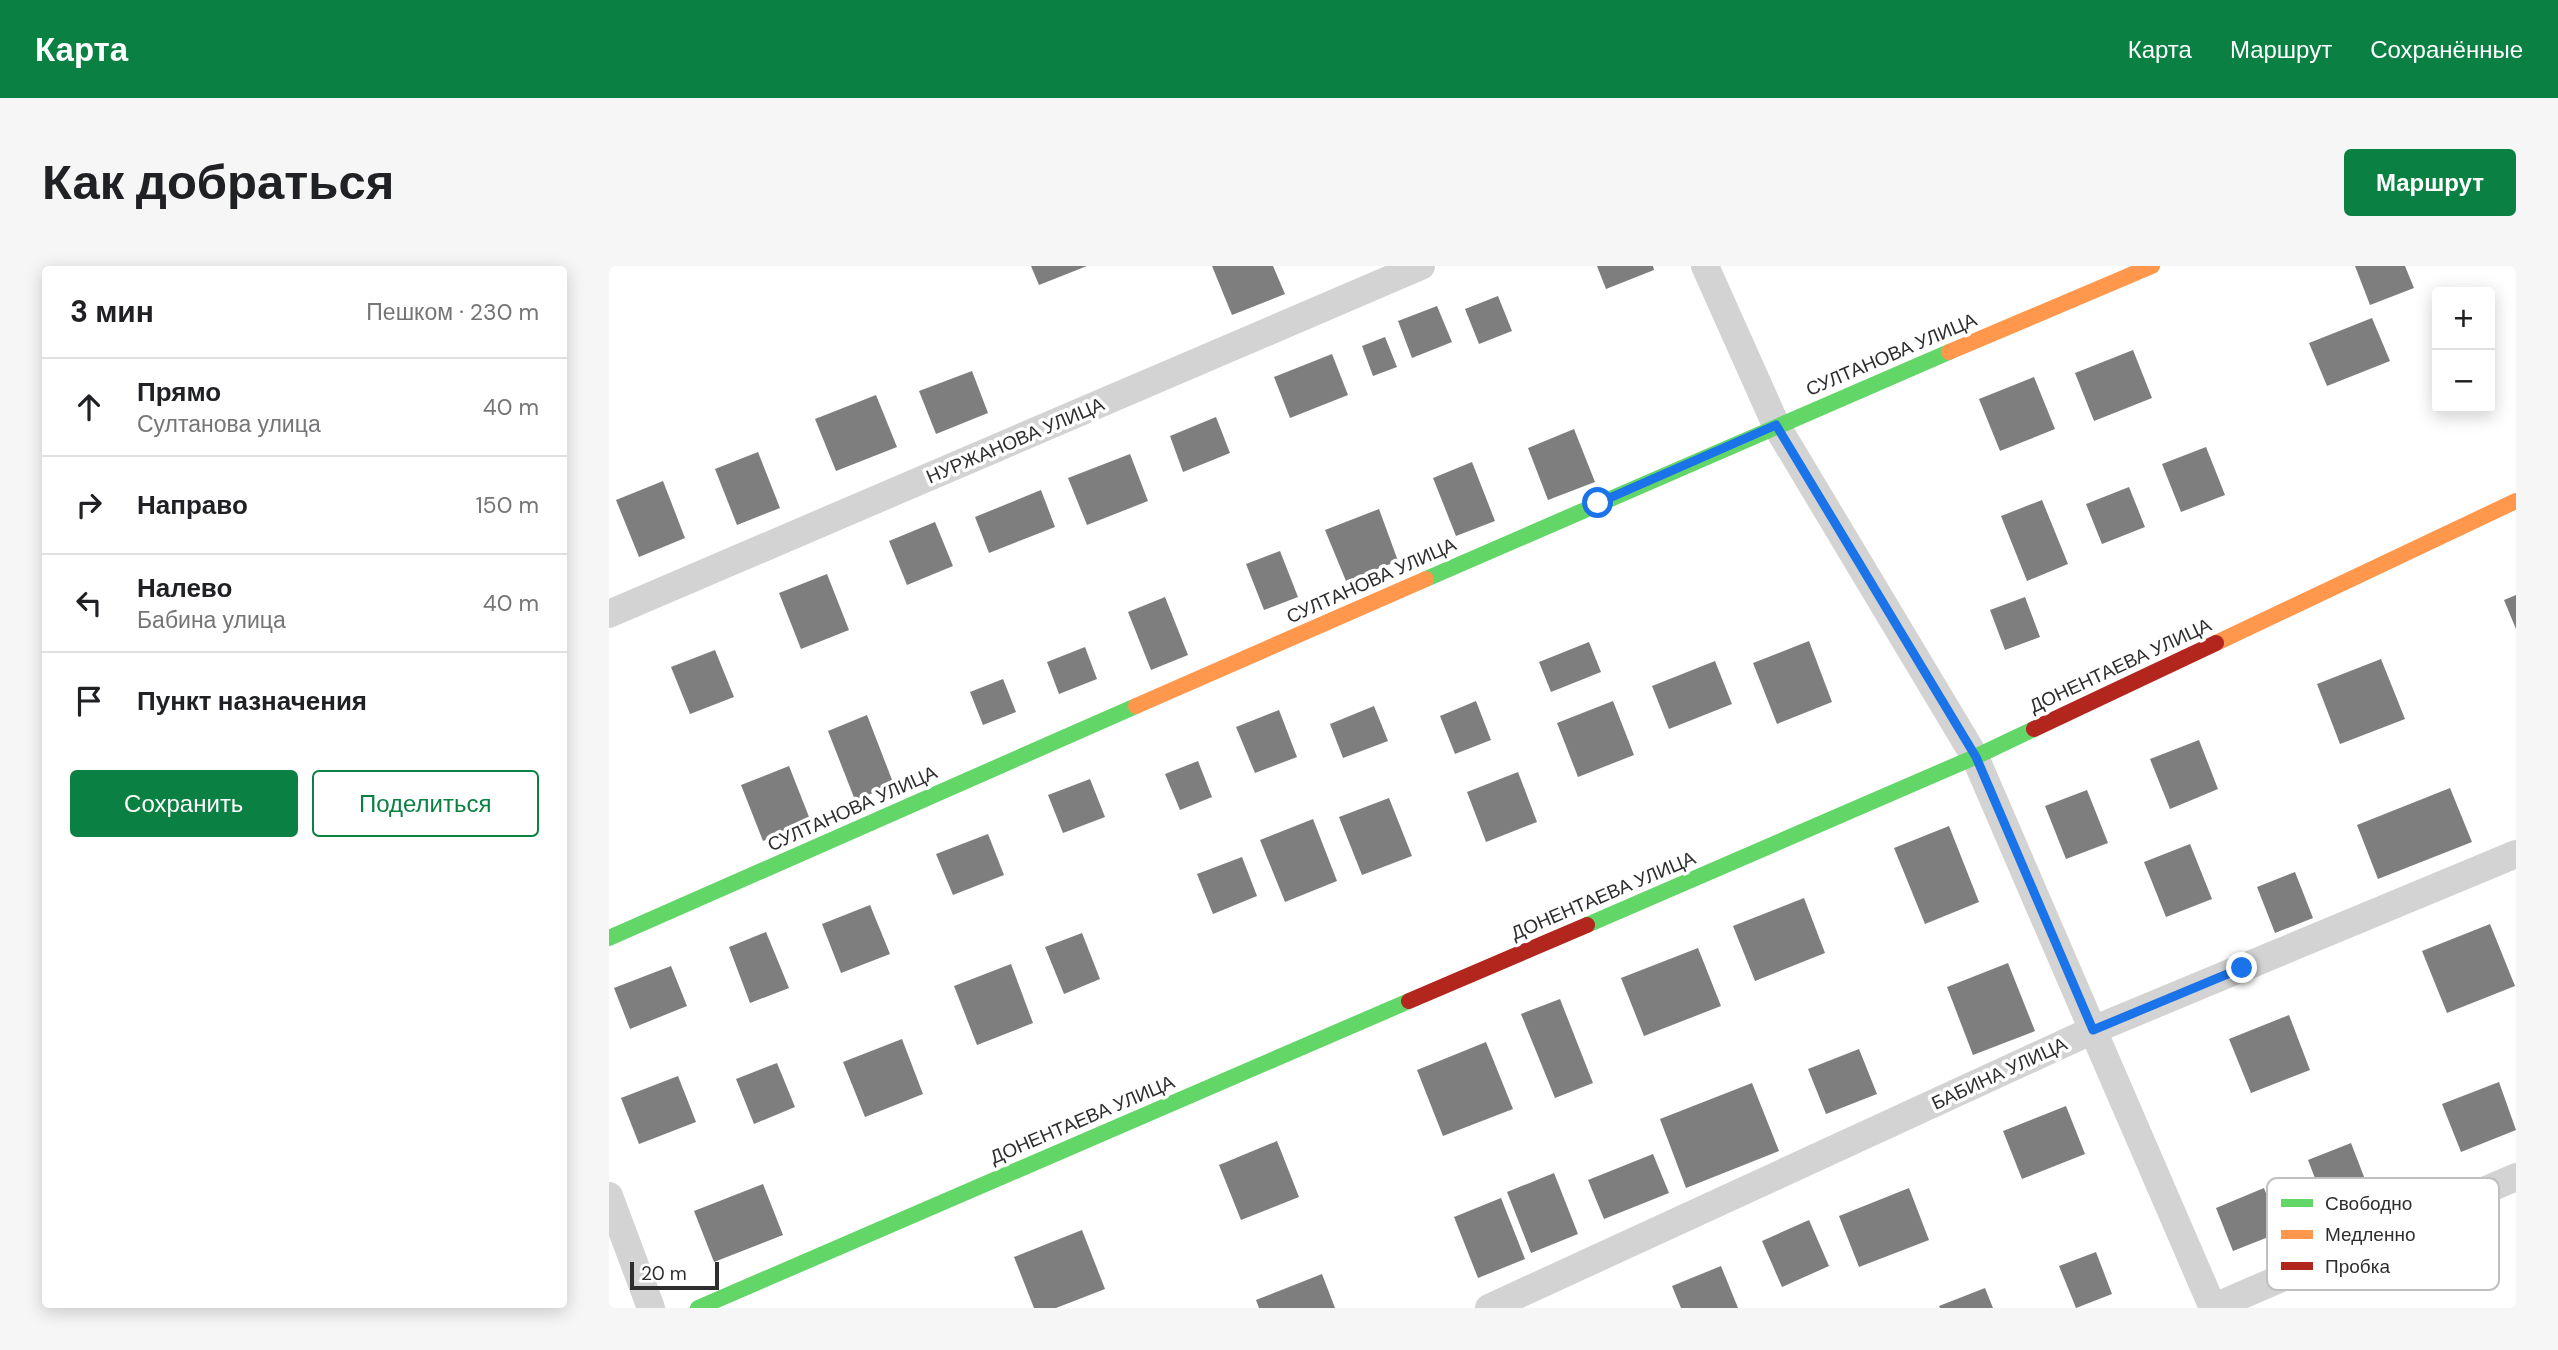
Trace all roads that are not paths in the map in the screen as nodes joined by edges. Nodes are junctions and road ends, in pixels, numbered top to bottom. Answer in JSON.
{"nodes":[{"id":1,"x":1421,"y":266,"type":"edge"},
{"id":2,"x":1706,"y":266,"type":"edge"},
{"id":3,"x":2152,"y":266,"type":"edge"},
{"id":4,"x":1776,"y":425,"type":"junction"},
{"id":5,"x":2516,"y":501,"type":"edge"},
{"id":6,"x":609,"y":614,"type":"edge"},
{"id":7,"x":1976,"y":757,"type":"junction"},
{"id":8,"x":2516,"y":854,"type":"edge"},
{"id":9,"x":609,"y":938,"type":"edge"},
{"id":10,"x":2093,"y":1030,"type":"junction"},
{"id":11,"x":2516,"y":1177,"type":"edge"},
{"id":12,"x":2499,"y":1184,"type":"edge"},
{"id":13,"x":609,"y":1196,"type":"edge"},
{"id":14,"x":2267,"y":1285,"type":"edge"},
{"id":15,"x":651,"y":1308,"type":"edge"},
{"id":16,"x":698,"y":1308,"type":"edge"},
{"id":17,"x":1489,"y":1308,"type":"edge"},
{"id":18,"x":2213,"y":1308,"type":"edge"}],
"edges":[{"from":1,"to":6,"type":"street","name":"НУРЖАНОВА УЛИЦА"},
{"from":2,"to":4,"type":"street"},
{"from":3,"to":4,"type":"street","name":"СУЛТАНОВА УЛИЦА"},
{"from":4,"to":7,"type":"street"},
{"from":4,"to":9,"type":"street","name":"СУЛТАНОВА УЛИЦА"},
{"from":5,"to":7,"type":"street","name":"ДОНЕНТАЕВА УЛИЦА"},
{"from":7,"to":10,"type":"street"},
{"from":7,"to":16,"type":"street","name":"ДОНЕНТАЕВА УЛИЦА"},
{"from":8,"to":10,"type":"street","name":"БАБИНА УЛИЦА"},
{"from":10,"to":17,"type":"street","name":"БАБИНА УЛИЦА"},
{"from":10,"to":18,"type":"street"},
{"from":11,"to":12,"type":"street"},
{"from":13,"to":15,"type":"street"},
{"from":14,"to":18,"type":"street"}]}
